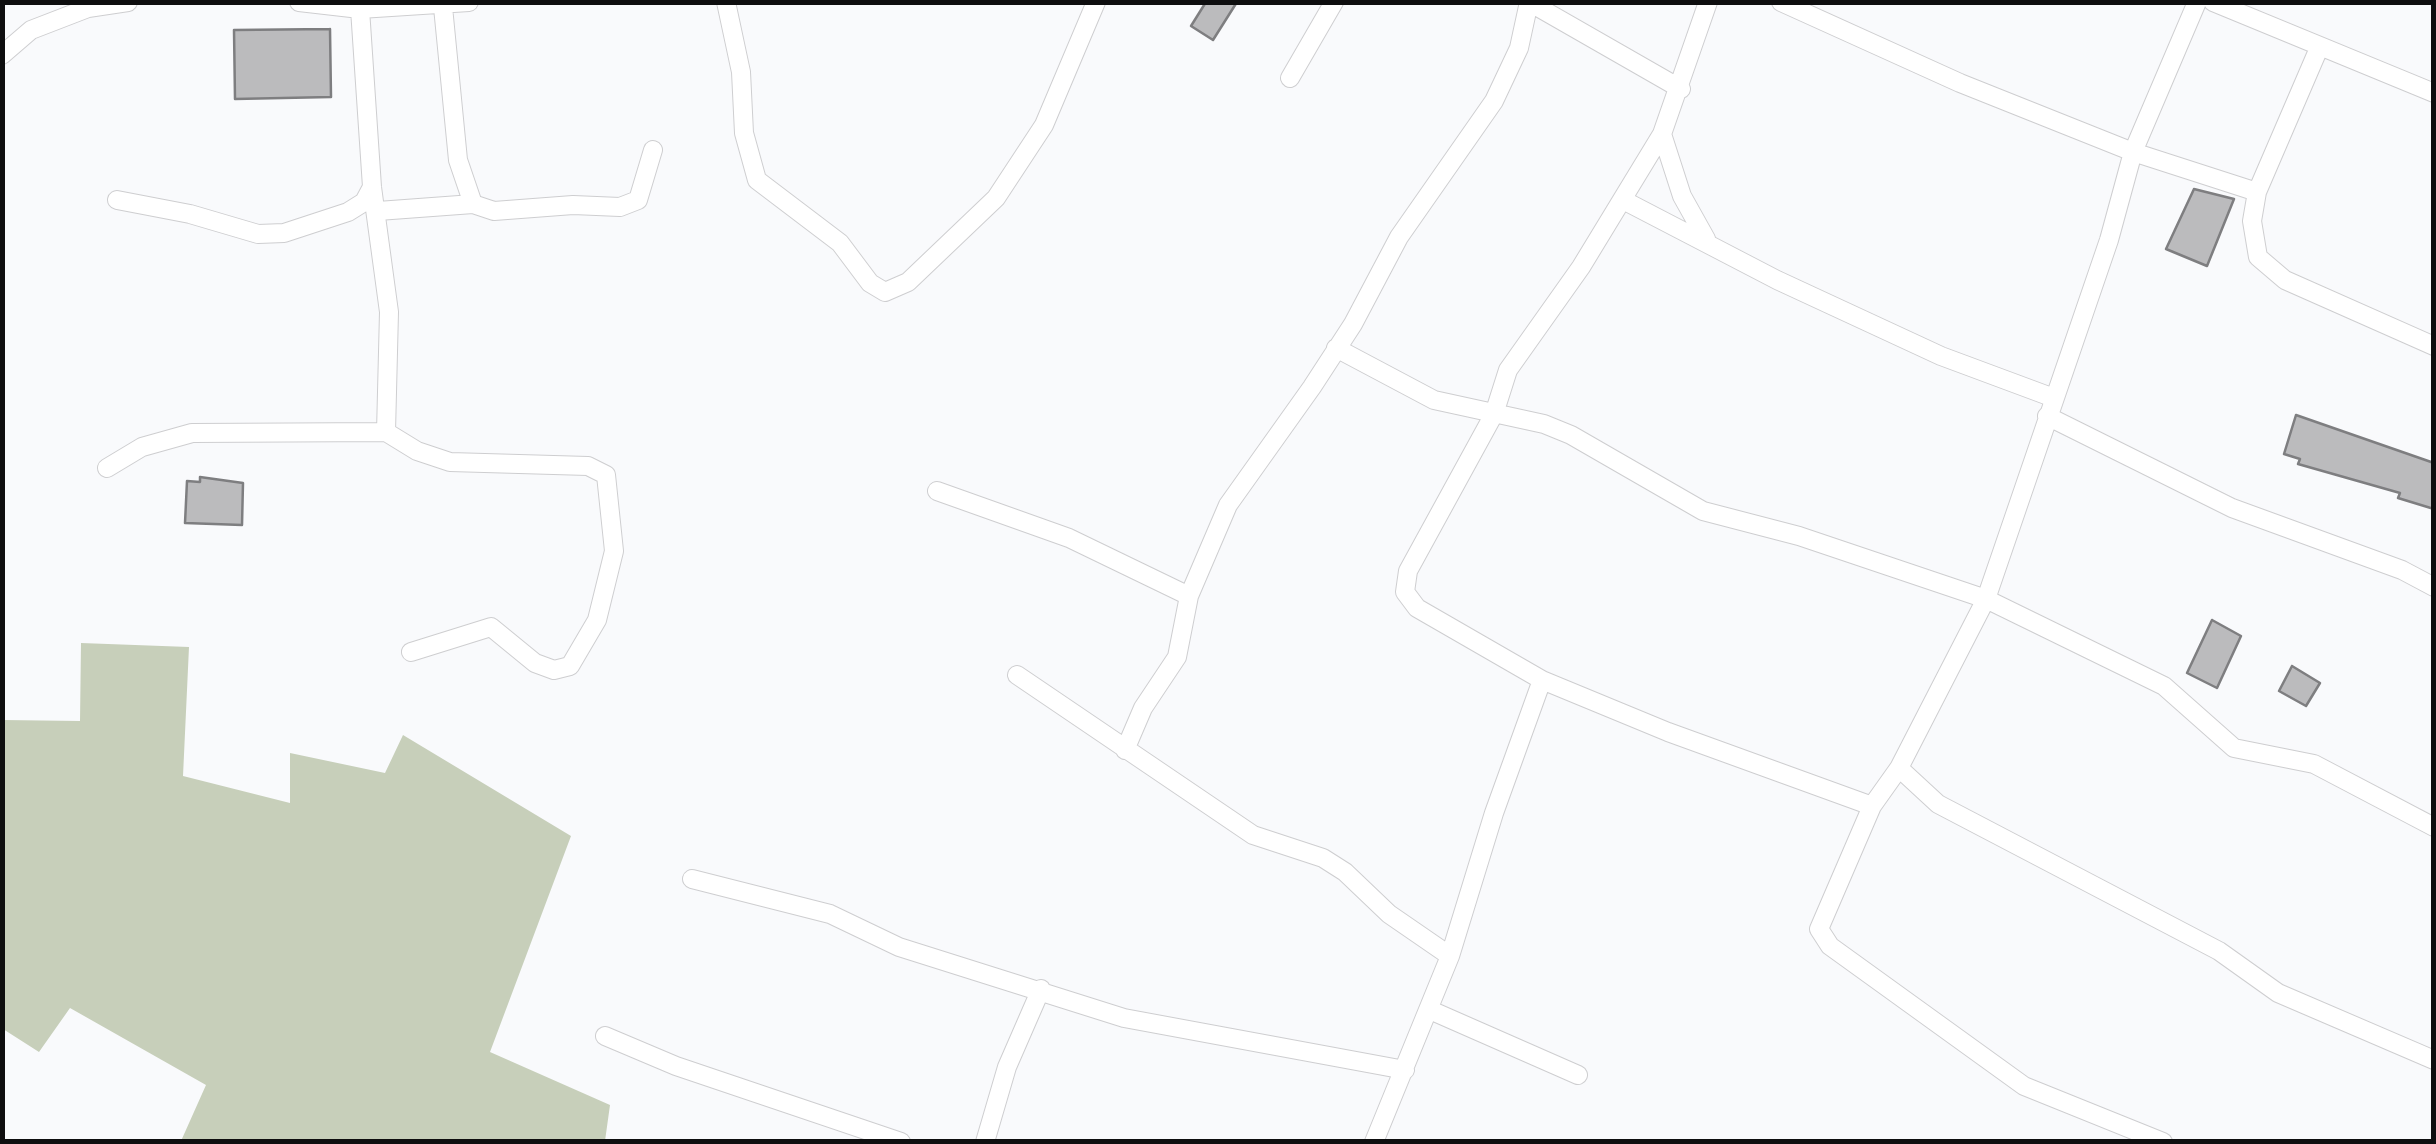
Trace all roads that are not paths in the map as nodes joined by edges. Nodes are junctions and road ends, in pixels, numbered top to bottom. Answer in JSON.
{"nodes":[{"id":1,"x":128,"y":2,"type":"edge"},
{"id":2,"x":299,"y":2,"type":"edge"},
{"id":3,"x":469,"y":2,"type":"edge"},
{"id":4,"x":726,"y":2,"type":"edge"},
{"id":5,"x":1096,"y":2,"type":"edge"},
{"id":6,"x":1334,"y":2,"type":"edge"},
{"id":7,"x":1708,"y":2,"type":"edge"},
{"id":8,"x":1781,"y":2,"type":"edge"},
{"id":9,"x":2197,"y":2,"type":"edge"},
{"id":10,"x":2213,"y":2,"type":"edge"},
{"id":11,"x":443,"y":7,"type":"junction"},
{"id":12,"x":360,"y":10,"type":"junction"},
{"id":13,"x":2320,"y":48,"type":"junction"},
{"id":14,"x":2,"y":55,"type":"edge"},
{"id":15,"x":1290,"y":78,"type":"dead end"},
{"id":16,"x":1681,"y":89,"type":"junction"},
{"id":17,"x":2434,"y":93,"type":"edge"},
{"id":18,"x":1662,"y":134,"type":"junction"},
{"id":19,"x":653,"y":150,"type":"dead end"},
{"id":20,"x":2133,"y":152,"type":"junction"},
{"id":21,"x":372,"y":187,"type":"junction"},
{"id":22,"x":2257,"y":192,"type":"junction"},
{"id":23,"x":117,"y":200,"type":"dead end"},
{"id":24,"x":1623,"y":200,"type":"junction"},
{"id":25,"x":473,"y":204,"type":"junction"},
{"id":26,"x":378,"y":211,"type":"junction"},
{"id":27,"x":1710,"y":245,"type":"junction"},
{"id":28,"x":2434,"y":346,"type":"edge"},
{"id":29,"x":1336,"y":348,"type":"junction"},
{"id":30,"x":2050,"y":407,"type":"junction"},
{"id":31,"x":1494,"y":414,"type":"junction"},
{"id":32,"x":386,"y":432,"type":"junction"},
{"id":33,"x":107,"y":468,"type":"dead end"},
{"id":34,"x":937,"y":491,"type":"dead end"},
{"id":35,"x":2434,"y":586,"type":"edge"},
{"id":36,"x":1189,"y":596,"type":"junction"},
{"id":37,"x":1986,"y":600,"type":"junction"},
{"id":38,"x":410,"y":652,"type":"dead end"},
{"id":39,"x":1017,"y":675,"type":"dead end"},
{"id":40,"x":1542,"y":680,"type":"junction"},
{"id":41,"x":1125,"y":750,"type":"junction"},
{"id":42,"x":1898,"y":768,"type":"junction"},
{"id":43,"x":1872,"y":806,"type":"junction"},
{"id":44,"x":2434,"y":828,"type":"edge"},
{"id":45,"x":692,"y":879,"type":"dead end"},
{"id":46,"x":1450,"y":956,"type":"junction"},
{"id":47,"x":1042,"y":989,"type":"junction"},
{"id":48,"x":1430,"y":1010,"type":"junction"},
{"id":49,"x":605,"y":1036,"type":"dead end"},
{"id":50,"x":2432,"y":1056,"type":"edge"},
{"id":51,"x":1405,"y":1070,"type":"junction"},
{"id":52,"x":1578,"y":1075,"type":"dead end"},
{"id":53,"x":901,"y":1142,"type":"edge"},
{"id":54,"x":985,"y":1142,"type":"edge"},
{"id":55,"x":1374,"y":1142,"type":"edge"},
{"id":56,"x":2163,"y":1142,"type":"edge"}],
"edges":[{"from":1,"to":14,"type":"street"},
{"from":2,"to":12,"type":"street"},
{"from":3,"to":11,"type":"street"},
{"from":4,"to":5,"type":"street"},
{"from":6,"to":15,"type":"street"},
{"from":7,"to":16,"type":"street"},
{"from":8,"to":20,"type":"street"},
{"from":9,"to":20,"type":"street"},
{"from":10,"to":13,"type":"street"},
{"from":11,"to":12,"type":"street"},
{"from":11,"to":25,"type":"street"},
{"from":12,"to":21,"type":"street"},
{"from":13,"to":17,"type":"street"},
{"from":13,"to":22,"type":"street"},
{"from":16,"to":18,"type":"street"},
{"from":16,"to":29,"type":"street"},
{"from":18,"to":24,"type":"street"},
{"from":18,"to":27,"type":"street"},
{"from":19,"to":25,"type":"street"},
{"from":20,"to":22,"type":"street"},
{"from":20,"to":30,"type":"street"},
{"from":21,"to":23,"type":"street"},
{"from":21,"to":26,"type":"street"},
{"from":22,"to":28,"type":"street"},
{"from":24,"to":27,"type":"street"},
{"from":24,"to":31,"type":"street"},
{"from":25,"to":26,"type":"street"},
{"from":26,"to":32,"type":"street"},
{"from":27,"to":30,"type":"street"},
{"from":29,"to":31,"type":"street"},
{"from":29,"to":36,"type":"street"},
{"from":30,"to":35,"type":"street"},
{"from":30,"to":37,"type":"street"},
{"from":31,"to":37,"type":"street"},
{"from":31,"to":40,"type":"street"},
{"from":32,"to":33,"type":"street"},
{"from":32,"to":38,"type":"street"},
{"from":34,"to":36,"type":"street"},
{"from":36,"to":41,"type":"street"},
{"from":37,"to":42,"type":"street"},
{"from":37,"to":44,"type":"street"},
{"from":39,"to":41,"type":"street"},
{"from":40,"to":43,"type":"street"},
{"from":40,"to":46,"type":"street"},
{"from":41,"to":46,"type":"street"},
{"from":42,"to":43,"type":"street"},
{"from":42,"to":50,"type":"street"},
{"from":43,"to":56,"type":"street"},
{"from":45,"to":47,"type":"street"},
{"from":46,"to":48,"type":"street"},
{"from":47,"to":51,"type":"street"},
{"from":47,"to":54,"type":"street"},
{"from":48,"to":51,"type":"street"},
{"from":48,"to":52,"type":"street"},
{"from":49,"to":53,"type":"street"},
{"from":51,"to":55,"type":"street"}]}
